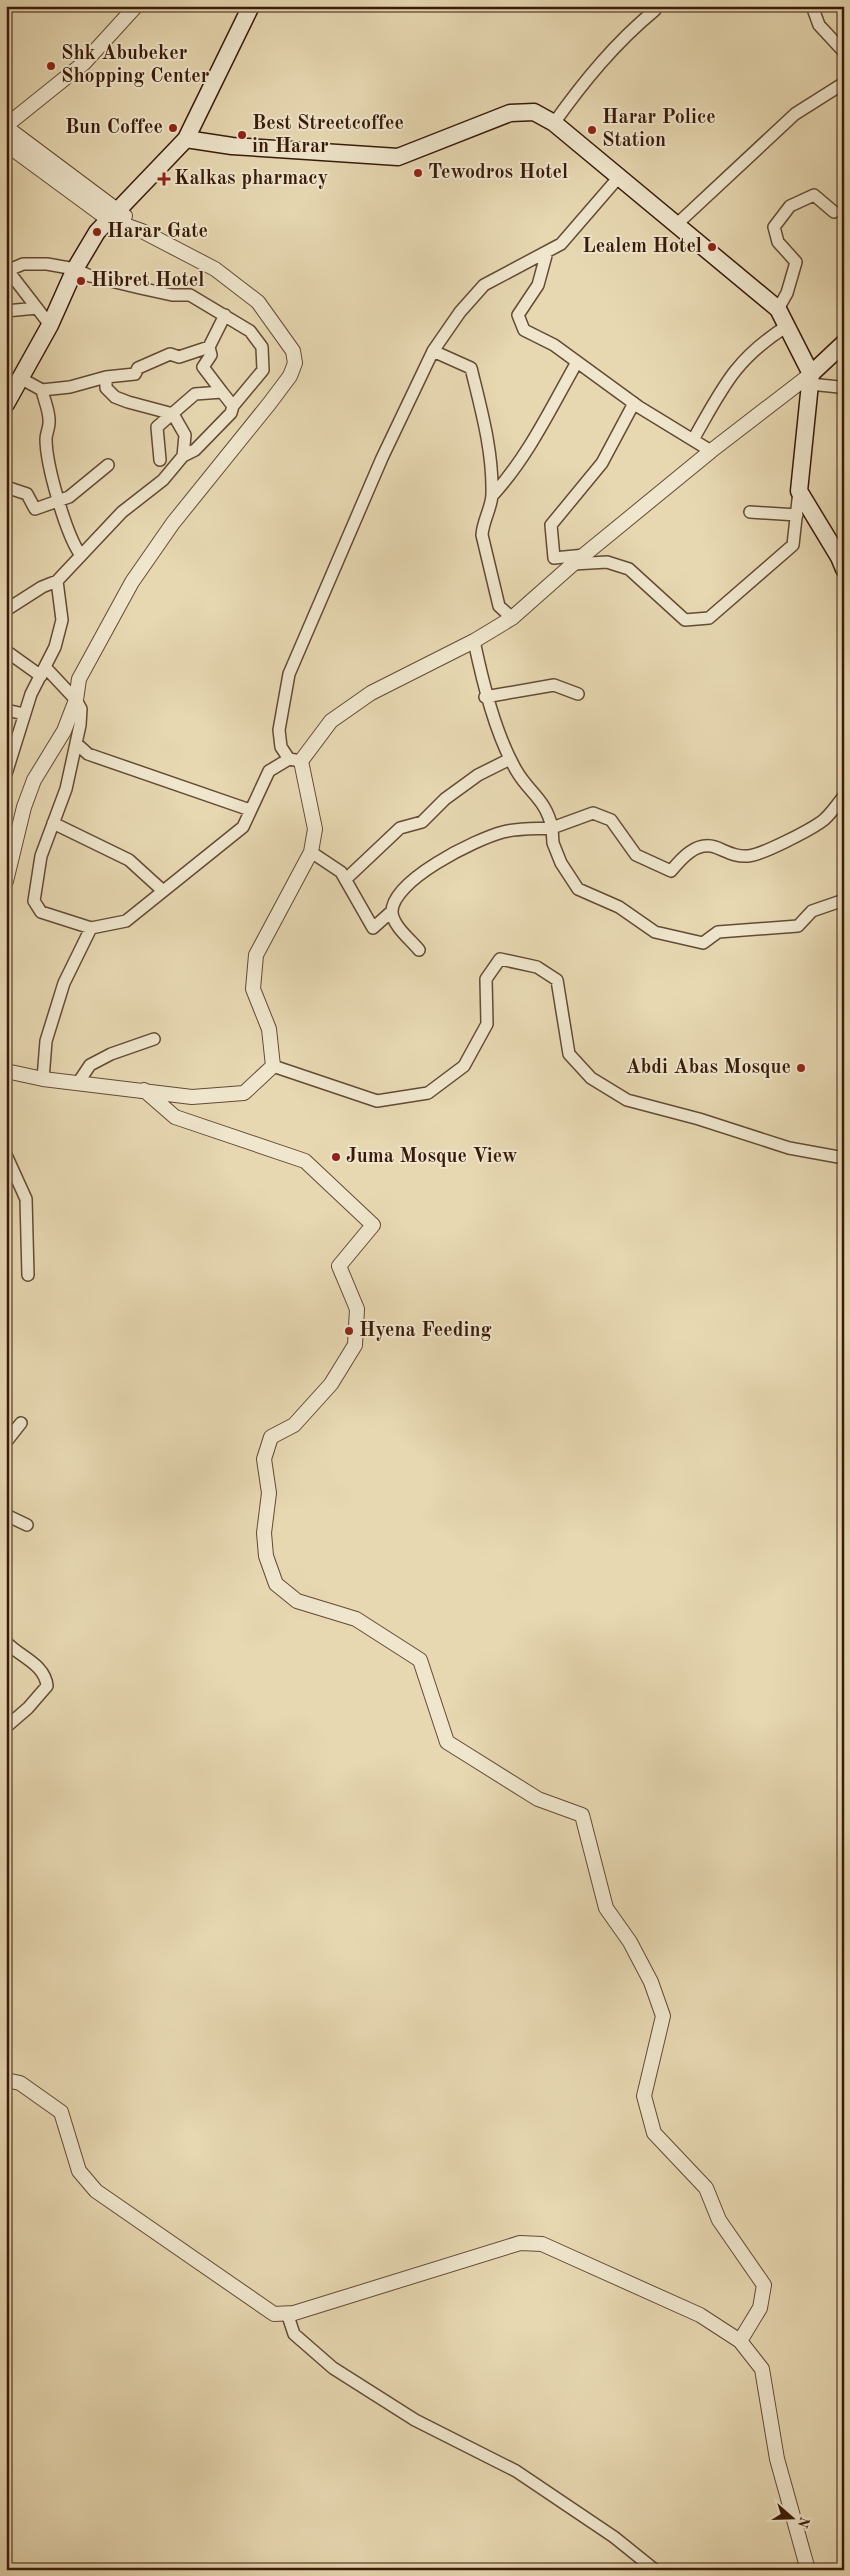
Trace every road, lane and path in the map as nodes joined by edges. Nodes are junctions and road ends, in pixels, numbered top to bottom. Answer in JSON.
{"nodes":[{"id":1,"x":136,"y":6,"type":"edge"},
{"id":2,"x":251,"y":6,"type":"edge"},
{"id":3,"x":656,"y":6,"type":"edge"},
{"id":4,"x":812,"y":6,"type":"edge"},
{"id":5,"x":844,"y":52,"type":"edge"},
{"id":6,"x":844,"y":83,"type":"edge"},
{"id":7,"x":554,"y":123,"type":"junction"},
{"id":8,"x":8,"y":128,"type":"edge"},
{"id":9,"x":186,"y":139,"type":"junction"},
{"id":10,"x":6,"y":144,"type":"edge"},
{"id":11,"x":55,"y":172,"type":"junction"},
{"id":12,"x":618,"y":178,"type":"junction"},
{"id":13,"x":834,"y":212,"type":"dead end"},
{"id":14,"x":112,"y":214,"type":"junction"},
{"id":15,"x":676,"y":225,"type":"junction"},
{"id":16,"x":547,"y":252,"type":"junction"},
{"id":17,"x":7,"y":269,"type":"edge"},
{"id":18,"x":75,"y":269,"type":"junction"},
{"id":19,"x":37,"y":308,"type":"junction"},
{"id":20,"x":778,"y":309,"type":"junction"},
{"id":21,"x":6,"y":311,"type":"edge"},
{"id":22,"x":225,"y":315,"type":"junction"},
{"id":23,"x":50,"y":325,"type":"junction"},
{"id":24,"x":787,"y":326,"type":"junction"},
{"id":25,"x":844,"y":343,"type":"edge"},
{"id":26,"x":209,"y":347,"type":"junction"},
{"id":27,"x":433,"y":351,"type":"junction"},
{"id":28,"x":577,"y":362,"type":"junction"},
{"id":29,"x":106,"y":377,"type":"junction"},
{"id":30,"x":22,"y":379,"type":"junction"},
{"id":31,"x":811,"y":379,"type":"junction"},
{"id":32,"x":42,"y":390,"type":"junction"},
{"id":33,"x":844,"y":391,"type":"edge"},
{"id":34,"x":222,"y":392,"type":"junction"},
{"id":35,"x":634,"y":403,"type":"junction"},
{"id":36,"x":6,"y":404,"type":"edge"},
{"id":37,"x":233,"y":406,"type":"junction"},
{"id":38,"x":173,"y":414,"type":"junction"},
{"id":39,"x":694,"y":438,"type":"junction"},
{"id":40,"x":711,"y":451,"type":"junction"},
{"id":41,"x":183,"y":456,"type":"junction"},
{"id":42,"x":160,"y":460,"type":"dead end"},
{"id":43,"x":108,"y":465,"type":"dead end"},
{"id":44,"x":6,"y":487,"type":"edge"},
{"id":45,"x":800,"y":491,"type":"junction"},
{"id":46,"x":492,"y":496,"type":"junction"},
{"id":47,"x":58,"y":500,"type":"junction"},
{"id":48,"x":750,"y":512,"type":"dead end"},
{"id":49,"x":797,"y":515,"type":"junction"},
{"id":50,"x":80,"y":554,"type":"junction"},
{"id":51,"x":586,"y":555,"type":"junction"},
{"id":52,"x":842,"y":560,"type":"edge"},
{"id":53,"x":573,"y":564,"type":"junction"},
{"id":54,"x":57,"y":581,"type":"junction"},
{"id":55,"x":6,"y":610,"type":"edge"},
{"id":56,"x":512,"y":618,"type":"junction"},
{"id":57,"x":474,"y":641,"type":"junction"},
{"id":58,"x":6,"y":651,"type":"edge"},
{"id":59,"x":43,"y":672,"type":"junction"},
{"id":60,"x":578,"y":694,"type":"dead end"},
{"id":61,"x":485,"y":697,"type":"junction"},
{"id":62,"x":76,"y":700,"type":"junction"},
{"id":63,"x":6,"y":710,"type":"edge"},
{"id":64,"x":24,"y":714,"type":"junction"},
{"id":65,"x":78,"y":744,"type":"junction"},
{"id":66,"x":510,"y":759,"type":"junction"},
{"id":67,"x":295,"y":760,"type":"junction"},
{"id":68,"x":6,"y":774,"type":"edge"},
{"id":69,"x":844,"y":796,"type":"edge"},
{"id":70,"x":250,"y":810,"type":"junction"},
{"id":71,"x":53,"y":823,"type":"junction"},
{"id":72,"x":552,"y":828,"type":"junction"},
{"id":73,"x":311,"y":852,"type":"junction"},
{"id":74,"x":346,"y":879,"type":"junction"},
{"id":75,"x":6,"y":881,"type":"edge"},
{"id":76,"x":162,"y":890,"type":"junction"},
{"id":77,"x":844,"y":900,"type":"edge"},
{"id":78,"x":392,"y":911,"type":"junction"},
{"id":79,"x":91,"y":928,"type":"junction"},
{"id":80,"x":419,"y":950,"type":"dead end"},
{"id":81,"x":154,"y":1039,"type":"dead end"},
{"id":82,"x":273,"y":1066,"type":"junction"},
{"id":83,"x":6,"y":1071,"type":"edge"},
{"id":84,"x":43,"y":1079,"type":"junction"},
{"id":85,"x":78,"y":1083,"type":"junction"},
{"id":86,"x":144,"y":1090,"type":"junction"},
{"id":87,"x":6,"y":1155,"type":"edge"},
{"id":88,"x":844,"y":1158,"type":"edge"},
{"id":89,"x":28,"y":1275,"type":"dead end"},
{"id":90,"x":21,"y":1423,"type":"dead end"},
{"id":91,"x":6,"y":1442,"type":"edge"},
{"id":92,"x":6,"y":1515,"type":"edge"},
{"id":93,"x":27,"y":1526,"type":"dead end"},
{"id":94,"x":6,"y":1642,"type":"edge"},
{"id":95,"x":6,"y":1727,"type":"edge"},
{"id":96,"x":6,"y":2080,"type":"edge"},
{"id":97,"x":287,"y":2313,"type":"junction"},
{"id":98,"x":740,"y":2341,"type":"junction"},
{"id":99,"x":655,"y":2570,"type":"edge"},
{"id":100,"x":808,"y":2570,"type":"edge"}],
"edges":[{"from":1,"to":8,"type":"street"},
{"from":2,"to":9,"type":"main road"},
{"from":3,"to":7,"type":"street"},
{"from":4,"to":5,"type":"street"},
{"from":6,"to":15,"type":"street"},
{"from":7,"to":9,"type":"main road"},
{"from":7,"to":12,"type":"main road"},
{"from":8,"to":11,"type":"street"},
{"from":9,"to":14,"type":"main road"},
{"from":10,"to":11,"type":"street"},
{"from":11,"to":14,"type":"street"},
{"from":12,"to":15,"type":"main road"},
{"from":12,"to":16,"type":"street"},
{"from":13,"to":20,"type":"street"},
{"from":14,"to":18,"type":"main road"},
{"from":14,"to":62,"type":"street"},
{"from":15,"to":20,"type":"main road"},
{"from":16,"to":27,"type":"street"},
{"from":16,"to":28,"type":"street"},
{"from":17,"to":18,"type":"street"},
{"from":17,"to":19,"type":"street"},
{"from":18,"to":22,"type":"street"},
{"from":18,"to":23,"type":"main road"},
{"from":19,"to":21,"type":"street"},
{"from":19,"to":23,"type":"street"},
{"from":20,"to":24,"type":"main road"},
{"from":22,"to":26,"type":"street"},
{"from":22,"to":37,"type":"street"},
{"from":23,"to":30,"type":"main road"},
{"from":24,"to":31,"type":"main road"},
{"from":24,"to":39,"type":"street"},
{"from":25,"to":31,"type":"main road"},
{"from":26,"to":29,"type":"street"},
{"from":26,"to":34,"type":"street"},
{"from":27,"to":46,"type":"street"},
{"from":27,"to":67,"type":"street"},
{"from":28,"to":35,"type":"street"},
{"from":28,"to":46,"type":"street"},
{"from":29,"to":32,"type":"street"},
{"from":29,"to":38,"type":"street"},
{"from":30,"to":32,"type":"street"},
{"from":30,"to":36,"type":"main road"},
{"from":31,"to":33,"type":"street"},
{"from":31,"to":40,"type":"street"},
{"from":31,"to":45,"type":"main road"},
{"from":32,"to":47,"type":"street"},
{"from":34,"to":37,"type":"street"},
{"from":34,"to":38,"type":"street"},
{"from":35,"to":39,"type":"street"},
{"from":35,"to":51,"type":"street"},
{"from":37,"to":41,"type":"street"},
{"from":38,"to":41,"type":"street"},
{"from":38,"to":42,"type":"street"},
{"from":39,"to":40,"type":"street"},
{"from":40,"to":51,"type":"street"},
{"from":41,"to":50,"type":"street"},
{"from":43,"to":47,"type":"street"},
{"from":44,"to":47,"type":"street"},
{"from":45,"to":49,"type":"street"},
{"from":45,"to":52,"type":"main road"},
{"from":46,"to":56,"type":"street"},
{"from":47,"to":50,"type":"street"},
{"from":48,"to":49,"type":"street"},
{"from":49,"to":53,"type":"street"},
{"from":50,"to":54,"type":"street"},
{"from":51,"to":53,"type":"street"},
{"from":53,"to":56,"type":"street"},
{"from":54,"to":55,"type":"street"},
{"from":54,"to":59,"type":"street"},
{"from":56,"to":57,"type":"street"},
{"from":57,"to":61,"type":"street"},
{"from":57,"to":67,"type":"street"},
{"from":58,"to":59,"type":"street"},
{"from":59,"to":62,"type":"street"},
{"from":59,"to":64,"type":"street"},
{"from":60,"to":61,"type":"street"},
{"from":61,"to":66,"type":"street"},
{"from":62,"to":65,"type":"street"},
{"from":62,"to":75,"type":"street"},
{"from":63,"to":64,"type":"street"},
{"from":64,"to":68,"type":"street"},
{"from":65,"to":70,"type":"street"},
{"from":65,"to":71,"type":"street"},
{"from":66,"to":72,"type":"street"},
{"from":66,"to":74,"type":"street"},
{"from":67,"to":70,"type":"street"},
{"from":67,"to":73,"type":"street"},
{"from":69,"to":72,"type":"street"},
{"from":70,"to":76,"type":"street"},
{"from":71,"to":76,"type":"street"},
{"from":71,"to":79,"type":"street"},
{"from":72,"to":77,"type":"street"},
{"from":72,"to":78,"type":"street"},
{"from":73,"to":74,"type":"street"},
{"from":73,"to":82,"type":"street"},
{"from":74,"to":78,"type":"street"},
{"from":76,"to":79,"type":"street"},
{"from":78,"to":80,"type":"street"},
{"from":79,"to":84,"type":"street"},
{"from":81,"to":85,"type":"street"},
{"from":82,"to":86,"type":"street"},
{"from":82,"to":88,"type":"street"},
{"from":83,"to":84,"type":"street"},
{"from":84,"to":85,"type":"street"},
{"from":85,"to":86,"type":"street"},
{"from":86,"to":98,"type":"street"},
{"from":87,"to":89,"type":"street"},
{"from":90,"to":91,"type":"street"},
{"from":92,"to":93,"type":"street"},
{"from":94,"to":95,"type":"street"},
{"from":96,"to":97,"type":"street"},
{"from":97,"to":98,"type":"street"},
{"from":97,"to":99,"type":"street"},
{"from":98,"to":100,"type":"street"}]}
